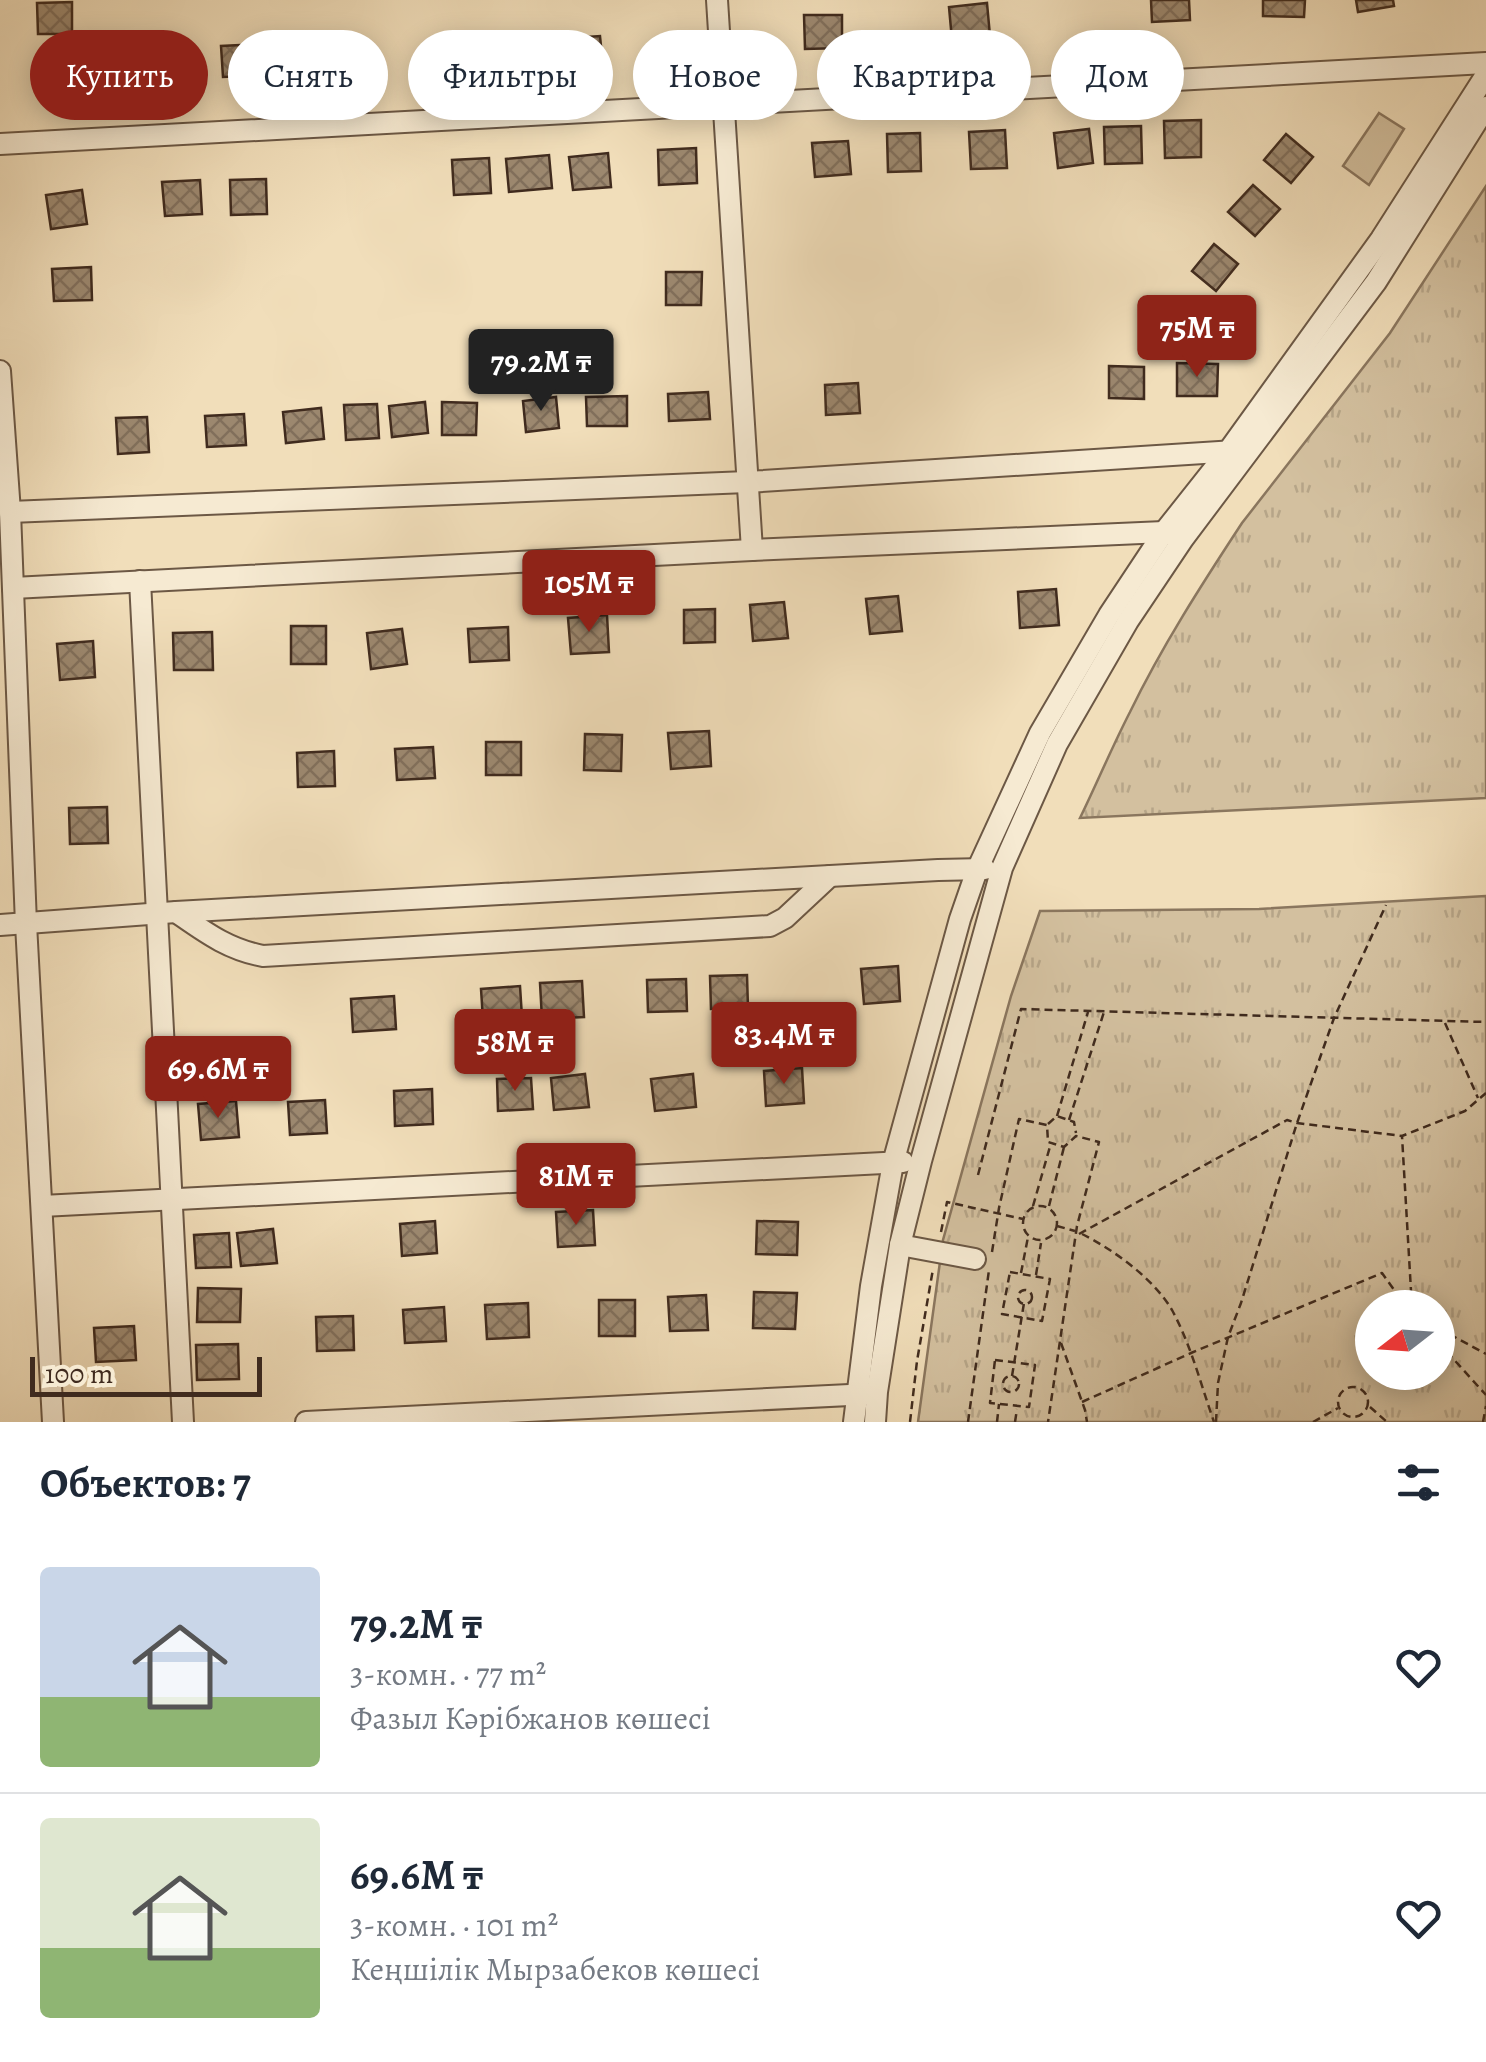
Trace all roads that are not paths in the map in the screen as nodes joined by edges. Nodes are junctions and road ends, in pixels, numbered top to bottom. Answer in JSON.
{"nodes":[{"id":1,"x":717,"y":0,"type":"edge"},
{"id":2,"x":718,"y":30,"type":"edge"},
{"id":3,"x":1486,"y":63,"type":"edge"},
{"id":4,"x":1486,"y":75,"type":"edge"},
{"id":5,"x":797,"y":102,"type":"edge"},
{"id":6,"x":1486,"y":107,"type":"edge"},
{"id":7,"x":633,"y":111,"type":"edge"},
{"id":8,"x":723,"y":120,"type":"edge"},
{"id":9,"x":0,"y":144,"type":"edge"},
{"id":10,"x":0,"y":371,"type":"edge"},
{"id":11,"x":1238,"y":452,"type":"junction"},
{"id":12,"x":747,"y":482,"type":"junction"},
{"id":13,"x":10,"y":512,"type":"junction"},
{"id":14,"x":1173,"y":536,"type":"junction"},
{"id":15,"x":752,"y":550,"type":"junction"},
{"id":16,"x":140,"y":581,"type":"junction"},
{"id":17,"x":13,"y":588,"type":"junction"},
{"id":18,"x":1002,"y":868,"type":"junction"},
{"id":19,"x":977,"y":870,"type":"junction"},
{"id":20,"x":830,"y":876,"type":"junction"},
{"id":21,"x":167,"y":913,"type":"junction"},
{"id":22,"x":26,"y":924,"type":"junction"},
{"id":23,"x":0,"y":925,"type":"edge"},
{"id":24,"x":920,"y":1161,"type":"junction"},
{"id":25,"x":893,"y":1162,"type":"junction"},
{"id":26,"x":170,"y":1200,"type":"junction"},
{"id":27,"x":42,"y":1206,"type":"junction"},
{"id":28,"x":900,"y":1245,"type":"junction"},
{"id":29,"x":985,"y":1260,"type":"road end"},
{"id":30,"x":867,"y":1394,"type":"junction"},
{"id":31,"x":53,"y":1422,"type":"edge"},
{"id":32,"x":183,"y":1422,"type":"edge"},
{"id":33,"x":306,"y":1422,"type":"edge"},
{"id":34,"x":854,"y":1422,"type":"edge"},
{"id":35,"x":875,"y":1422,"type":"edge"}],
"edges":[{"from":1,"to":2,"type":"street"},
{"from":3,"to":5,"type":"street"},
{"from":4,"to":11,"type":"street"},
{"from":6,"to":11,"type":"street"},
{"from":7,"to":9,"type":"street"},
{"from":8,"to":12,"type":"street"},
{"from":10,"to":13,"type":"street"},
{"from":11,"to":12,"type":"street"},
{"from":11,"to":14,"type":"street"},
{"from":12,"to":13,"type":"street"},
{"from":12,"to":15,"type":"street"},
{"from":13,"to":17,"type":"street"},
{"from":14,"to":15,"type":"street"},
{"from":14,"to":18,"type":"street"},
{"from":14,"to":19,"type":"street"},
{"from":15,"to":16,"type":"street"},
{"from":16,"to":17,"type":"street"},
{"from":16,"to":21,"type":"street"},
{"from":17,"to":22,"type":"street"},
{"from":18,"to":19,"type":"street"},
{"from":18,"to":24,"type":"street"},
{"from":19,"to":20,"type":"street"},
{"from":19,"to":25,"type":"street"},
{"from":20,"to":21,"type":"street"},
{"from":20,"to":21,"type":"street"},
{"from":21,"to":22,"type":"street"},
{"from":21,"to":26,"type":"street"},
{"from":22,"to":23,"type":"street"},
{"from":22,"to":27,"type":"street"},
{"from":24,"to":25,"type":"street"},
{"from":24,"to":28,"type":"street"},
{"from":25,"to":26,"type":"street"},
{"from":25,"to":30,"type":"street"},
{"from":26,"to":27,"type":"street"},
{"from":26,"to":32,"type":"street"},
{"from":27,"to":31,"type":"street"},
{"from":28,"to":29,"type":"street"},
{"from":28,"to":30,"type":"street"},
{"from":30,"to":33,"type":"street"},
{"from":30,"to":34,"type":"street"},
{"from":30,"to":35,"type":"street"}]}
